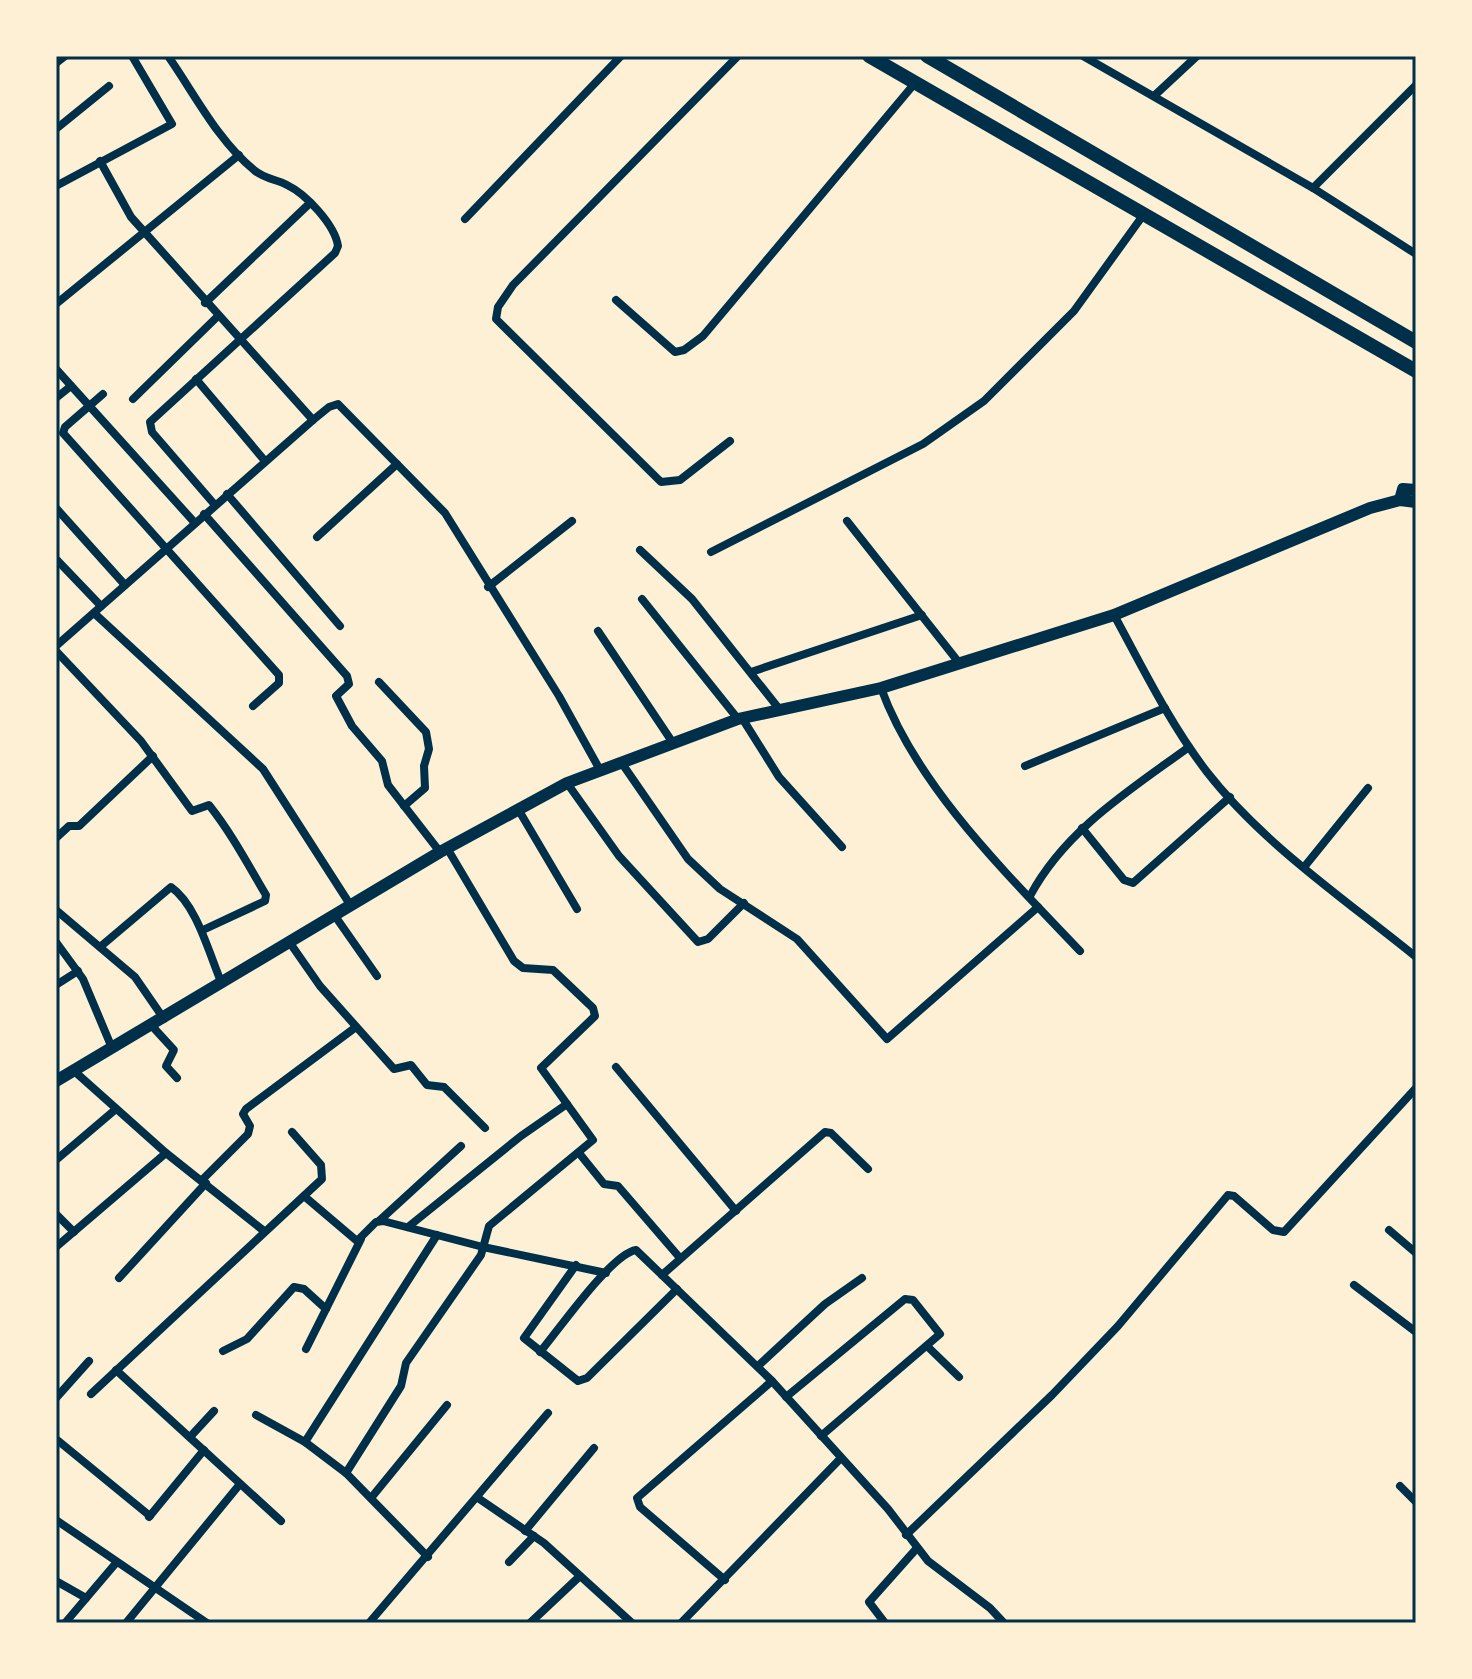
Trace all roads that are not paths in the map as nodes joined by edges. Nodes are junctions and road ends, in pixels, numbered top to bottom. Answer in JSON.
{"nodes":[{"id":1,"x":65,"y":56,"type":"edge"},
{"id":2,"x":132,"y":56,"type":"edge"},
{"id":3,"x":168,"y":56,"type":"edge"},
{"id":4,"x":621,"y":56,"type":"edge"},
{"id":5,"x":738,"y":56,"type":"edge"},
{"id":6,"x":869,"y":56,"type":"edge"},
{"id":7,"x":927,"y":56,"type":"edge"},
{"id":8,"x":1083,"y":56,"type":"edge"},
{"id":9,"x":1197,"y":56,"type":"edge"},
{"id":10,"x":56,"y":63,"type":"edge"},
{"id":11,"x":915,"y":83,"type":"junction"},
{"id":12,"x":1416,"y":85,"type":"edge"},
{"id":13,"x":109,"y":86,"type":"dead end"},
{"id":14,"x":1154,"y":96,"type":"junction"},
{"id":15,"x":56,"y":129,"type":"edge"},
{"id":16,"x":239,"y":155,"type":"junction"},
{"id":17,"x":100,"y":161,"type":"junction"},
{"id":18,"x":56,"y":186,"type":"edge"},
{"id":19,"x":1313,"y":188,"type":"junction"},
{"id":20,"x":310,"y":203,"type":"junction"},
{"id":21,"x":1144,"y":214,"type":"junction"},
{"id":22,"x":465,"y":219,"type":"dead end"},
{"id":23,"x":144,"y":232,"type":"junction"},
{"id":24,"x":1416,"y":254,"type":"edge"},
{"id":25,"x":616,"y":300,"type":"dead end"},
{"id":26,"x":205,"y":303,"type":"junction"},
{"id":27,"x":56,"y":304,"type":"edge"},
{"id":28,"x":218,"y":316,"type":"junction"},
{"id":29,"x":239,"y":339,"type":"junction"},
{"id":30,"x":1416,"y":342,"type":"edge"},
{"id":31,"x":56,"y":369,"type":"edge"},
{"id":32,"x":1416,"y":371,"type":"edge"},
{"id":33,"x":196,"y":379,"type":"junction"},
{"id":34,"x":71,"y":386,"type":"junction"},
{"id":35,"x":103,"y":394,"type":"dead end"},
{"id":36,"x":56,"y":398,"type":"edge"},
{"id":37,"x":133,"y":399,"type":"dead end"},
{"id":38,"x":89,"y":406,"type":"junction"},
{"id":39,"x":313,"y":420,"type":"junction"},
{"id":40,"x":730,"y":441,"type":"dead end"},
{"id":41,"x":265,"y":461,"type":"junction"},
{"id":42,"x":397,"y":464,"type":"junction"},
{"id":43,"x":1416,"y":490,"type":"edge"},
{"id":44,"x":227,"y":494,"type":"junction"},
{"id":45,"x":1400,"y":500,"type":"junction"},
{"id":46,"x":1416,"y":502,"type":"edge"},
{"id":47,"x":215,"y":505,"type":"junction"},
{"id":48,"x":56,"y":508,"type":"edge"},
{"id":49,"x":204,"y":514,"type":"junction"},
{"id":50,"x":572,"y":521,"type":"dead end"},
{"id":51,"x":847,"y":521,"type":"dead end"},
{"id":52,"x":195,"y":523,"type":"junction"},
{"id":53,"x":317,"y":537,"type":"dead end"},
{"id":54,"x":166,"y":548,"type":"junction"},
{"id":55,"x":640,"y":550,"type":"dead end"},
{"id":56,"x":711,"y":552,"type":"dead end"},
{"id":57,"x":56,"y":559,"type":"edge"},
{"id":58,"x":125,"y":585,"type":"junction"},
{"id":59,"x":488,"y":587,"type":"junction"},
{"id":60,"x":642,"y":599,"type":"dead end"},
{"id":61,"x":97,"y":610,"type":"junction"},
{"id":62,"x":922,"y":615,"type":"junction"},
{"id":63,"x":1114,"y":615,"type":"junction"},
{"id":64,"x":340,"y":626,"type":"dead end"},
{"id":65,"x":598,"y":631,"type":"dead end"},
{"id":66,"x":57,"y":645,"type":"edge"},
{"id":67,"x":960,"y":664,"type":"junction"},
{"id":68,"x":751,"y":672,"type":"junction"},
{"id":69,"x":379,"y":682,"type":"dead end"},
{"id":70,"x":881,"y":688,"type":"junction"},
{"id":71,"x":253,"y":706,"type":"dead end"},
{"id":72,"x":1165,"y":708,"type":"junction"},
{"id":73,"x":780,"y":710,"type":"junction"},
{"id":74,"x":740,"y":719,"type":"junction"},
{"id":75,"x":673,"y":743,"type":"junction"},
{"id":76,"x":1189,"y":747,"type":"junction"},
{"id":77,"x":153,"y":756,"type":"junction"},
{"id":78,"x":621,"y":762,"type":"junction"},
{"id":79,"x":1025,"y":766,"type":"dead end"},
{"id":80,"x":600,"y":770,"type":"junction"},
{"id":81,"x":567,"y":783,"type":"junction"},
{"id":82,"x":1368,"y":788,"type":"dead end"},
{"id":83,"x":1230,"y":797,"type":"junction"},
{"id":84,"x":404,"y":806,"type":"junction"},
{"id":85,"x":518,"y":809,"type":"junction"},
{"id":86,"x":1082,"y":828,"type":"junction"},
{"id":87,"x":56,"y":838,"type":"edge"},
{"id":88,"x":842,"y":847,"type":"dead end"},
{"id":89,"x":443,"y":850,"type":"junction"},
{"id":90,"x":1305,"y":866,"type":"junction"},
{"id":91,"x":1030,"y":896,"type":"junction"},
{"id":92,"x":744,"y":903,"type":"junction"},
{"id":93,"x":351,"y":906,"type":"junction"},
{"id":94,"x":1038,"y":907,"type":"junction"},
{"id":95,"x":577,"y":909,"type":"dead end"},
{"id":96,"x":56,"y":910,"type":"edge"},
{"id":97,"x":335,"y":916,"type":"junction"},
{"id":98,"x":203,"y":930,"type":"junction"},
{"id":99,"x":56,"y":942,"type":"edge"},
{"id":100,"x":290,"y":943,"type":"junction"},
{"id":101,"x":100,"y":947,"type":"junction"},
{"id":102,"x":1080,"y":951,"type":"dead end"},
{"id":103,"x":1416,"y":957,"type":"edge"},
{"id":104,"x":78,"y":971,"type":"junction"},
{"id":105,"x":377,"y":976,"type":"dead end"},
{"id":106,"x":222,"y":984,"type":"junction"},
{"id":107,"x":56,"y":985,"type":"edge"},
{"id":108,"x":158,"y":1022,"type":"junction"},
{"id":109,"x":356,"y":1027,"type":"junction"},
{"id":110,"x":112,"y":1048,"type":"junction"},
{"id":111,"x":616,"y":1067,"type":"dead end"},
{"id":112,"x":73,"y":1070,"type":"junction"},
{"id":113,"x":177,"y":1078,"type":"dead end"},
{"id":114,"x":56,"y":1081,"type":"edge"},
{"id":115,"x":1416,"y":1088,"type":"edge"},
{"id":116,"x":567,"y":1104,"type":"junction"},
{"id":117,"x":116,"y":1109,"type":"junction"},
{"id":118,"x":485,"y":1128,"type":"dead end"},
{"id":119,"x":292,"y":1132,"type":"dead end"},
{"id":120,"x":461,"y":1146,"type":"dead end"},
{"id":121,"x":166,"y":1153,"type":"junction"},
{"id":122,"x":579,"y":1153,"type":"junction"},
{"id":123,"x":56,"y":1160,"type":"edge"},
{"id":124,"x":868,"y":1169,"type":"dead end"},
{"id":125,"x":204,"y":1182,"type":"junction"},
{"id":126,"x":304,"y":1196,"type":"junction"},
{"id":127,"x":736,"y":1211,"type":"junction"},
{"id":128,"x":56,"y":1214,"type":"edge"},
{"id":129,"x":379,"y":1221,"type":"junction"},
{"id":130,"x":408,"y":1227,"type":"junction"},
{"id":131,"x":1389,"y":1230,"type":"dead end"},
{"id":132,"x":264,"y":1231,"type":"junction"},
{"id":133,"x":74,"y":1232,"type":"junction"},
{"id":134,"x":437,"y":1235,"type":"junction"},
{"id":135,"x":361,"y":1239,"type":"junction"},
{"id":136,"x":56,"y":1247,"type":"edge"},
{"id":137,"x":483,"y":1247,"type":"junction"},
{"id":138,"x":1416,"y":1253,"type":"edge"},
{"id":139,"x":680,"y":1258,"type":"junction"},
{"id":140,"x":576,"y":1265,"type":"junction"},
{"id":141,"x":606,"y":1273,"type":"junction"},
{"id":142,"x":662,"y":1275,"type":"junction"},
{"id":143,"x":119,"y":1278,"type":"dead end"},
{"id":144,"x":862,"y":1278,"type":"dead end"},
{"id":145,"x":1354,"y":1285,"type":"dead end"},
{"id":146,"x":677,"y":1289,"type":"junction"},
{"id":147,"x":326,"y":1309,"type":"junction"},
{"id":148,"x":1416,"y":1332,"type":"edge"},
{"id":149,"x":927,"y":1346,"type":"junction"},
{"id":150,"x":306,"y":1349,"type":"dead end"},
{"id":151,"x":223,"y":1351,"type":"dead end"},
{"id":152,"x":540,"y":1352,"type":"junction"},
{"id":153,"x":89,"y":1361,"type":"dead end"},
{"id":154,"x":758,"y":1366,"type":"junction"},
{"id":155,"x":116,"y":1370,"type":"junction"},
{"id":156,"x":959,"y":1377,"type":"dead end"},
{"id":157,"x":772,"y":1381,"type":"junction"},
{"id":158,"x":91,"y":1394,"type":"dead end"},
{"id":159,"x":786,"y":1397,"type":"junction"},
{"id":160,"x":56,"y":1398,"type":"edge"},
{"id":161,"x":447,"y":1405,"type":"dead end"},
{"id":162,"x":214,"y":1411,"type":"dead end"},
{"id":163,"x":548,"y":1413,"type":"dead end"},
{"id":164,"x":256,"y":1415,"type":"dead end"},
{"id":165,"x":821,"y":1436,"type":"junction"},
{"id":166,"x":190,"y":1437,"type":"junction"},
{"id":167,"x":56,"y":1439,"type":"edge"},
{"id":168,"x":305,"y":1442,"type":"junction"},
{"id":169,"x":594,"y":1448,"type":"dead end"},
{"id":170,"x":204,"y":1450,"type":"junction"},
{"id":171,"x":840,"y":1459,"type":"junction"},
{"id":172,"x":346,"y":1473,"type":"junction"},
{"id":173,"x":240,"y":1484,"type":"junction"},
{"id":174,"x":1400,"y":1486,"type":"dead end"},
{"id":175,"x":371,"y":1498,"type":"junction"},
{"id":176,"x":478,"y":1498,"type":"junction"},
{"id":177,"x":1416,"y":1502,"type":"edge"},
{"id":178,"x":56,"y":1520,"type":"edge"},
{"id":179,"x":281,"y":1521,"type":"dead end"},
{"id":180,"x":529,"y":1533,"type":"junction"},
{"id":181,"x":906,"y":1535,"type":"junction"},
{"id":182,"x":917,"y":1548,"type":"junction"},
{"id":183,"x":428,"y":1557,"type":"junction"},
{"id":184,"x":509,"y":1562,"type":"dead end"},
{"id":185,"x":116,"y":1563,"type":"junction"},
{"id":186,"x":580,"y":1576,"type":"junction"},
{"id":187,"x":725,"y":1580,"type":"junction"},
{"id":188,"x":56,"y":1581,"type":"edge"},
{"id":189,"x":155,"y":1588,"type":"junction"},
{"id":190,"x":86,"y":1598,"type":"junction"},
{"id":191,"x":193,"y":1619,"type":"edge"},
{"id":192,"x":65,"y":1623,"type":"edge"},
{"id":193,"x":126,"y":1623,"type":"edge"},
{"id":194,"x":207,"y":1623,"type":"edge"},
{"id":195,"x":369,"y":1623,"type":"edge"},
{"id":196,"x":530,"y":1623,"type":"edge"},
{"id":197,"x":632,"y":1623,"type":"edge"},
{"id":198,"x":681,"y":1623,"type":"edge"},
{"id":199,"x":885,"y":1623,"type":"edge"},
{"id":200,"x":1004,"y":1623,"type":"edge"}],
"edges":[{"from":1,"to":10,"type":"street"},
{"from":2,"to":17,"type":"street"},
{"from":3,"to":16,"type":"street"},
{"from":4,"to":22,"type":"street"},
{"from":5,"to":40,"type":"street"},
{"from":6,"to":11,"type":"main road"},
{"from":7,"to":30,"type":"main road"},
{"from":8,"to":14,"type":"street"},
{"from":9,"to":14,"type":"street"},
{"from":11,"to":21,"type":"main road"},
{"from":11,"to":25,"type":"street"},
{"from":12,"to":19,"type":"street"},
{"from":13,"to":15,"type":"street"},
{"from":14,"to":19,"type":"street"},
{"from":16,"to":20,"type":"street"},
{"from":16,"to":23,"type":"street"},
{"from":17,"to":18,"type":"street"},
{"from":17,"to":23,"type":"street"},
{"from":19,"to":24,"type":"street"},
{"from":20,"to":26,"type":"street"},
{"from":20,"to":29,"type":"street"},
{"from":21,"to":32,"type":"main road"},
{"from":21,"to":56,"type":"street"},
{"from":23,"to":26,"type":"street"},
{"from":23,"to":27,"type":"street"},
{"from":26,"to":28,"type":"street"},
{"from":28,"to":29,"type":"street"},
{"from":28,"to":37,"type":"street"},
{"from":29,"to":33,"type":"street"},
{"from":29,"to":39,"type":"street"},
{"from":31,"to":34,"type":"street"},
{"from":33,"to":41,"type":"street"},
{"from":33,"to":47,"type":"street"},
{"from":34,"to":36,"type":"street"},
{"from":34,"to":38,"type":"street"},
{"from":35,"to":38,"type":"street"},
{"from":38,"to":52,"type":"street"},
{"from":38,"to":54,"type":"street"},
{"from":39,"to":41,"type":"street"},
{"from":39,"to":42,"type":"street"},
{"from":41,"to":44,"type":"street"},
{"from":42,"to":53,"type":"street"},
{"from":42,"to":59,"type":"street"},
{"from":43,"to":45,"type":"street"},
{"from":44,"to":47,"type":"street"},
{"from":44,"to":64,"type":"street"},
{"from":45,"to":46,"type":"street"},
{"from":45,"to":63,"type":"street"},
{"from":47,"to":49,"type":"street"},
{"from":48,"to":58,"type":"street"},
{"from":49,"to":52,"type":"street"},
{"from":49,"to":84,"type":"street"},
{"from":50,"to":59,"type":"street"},
{"from":51,"to":62,"type":"street"},
{"from":52,"to":54,"type":"street"},
{"from":54,"to":58,"type":"street"},
{"from":54,"to":71,"type":"street"},
{"from":55,"to":68,"type":"street"},
{"from":57,"to":61,"type":"street"},
{"from":58,"to":61,"type":"street"},
{"from":59,"to":80,"type":"street"},
{"from":60,"to":74,"type":"street"},
{"from":61,"to":66,"type":"street"},
{"from":61,"to":93,"type":"street"},
{"from":62,"to":67,"type":"street"},
{"from":62,"to":68,"type":"street"},
{"from":63,"to":67,"type":"street"},
{"from":63,"to":72,"type":"street"},
{"from":65,"to":75,"type":"street"},
{"from":66,"to":77,"type":"street"},
{"from":67,"to":70,"type":"street"},
{"from":68,"to":73,"type":"street"},
{"from":69,"to":84,"type":"street"},
{"from":70,"to":73,"type":"street"},
{"from":70,"to":91,"type":"street"},
{"from":72,"to":76,"type":"street"},
{"from":72,"to":79,"type":"street"},
{"from":73,"to":74,"type":"street"},
{"from":74,"to":75,"type":"street"},
{"from":74,"to":88,"type":"street"},
{"from":75,"to":78,"type":"street"},
{"from":76,"to":83,"type":"street"},
{"from":76,"to":86,"type":"street"},
{"from":77,"to":87,"type":"street"},
{"from":77,"to":98,"type":"street"},
{"from":78,"to":80,"type":"street"},
{"from":78,"to":92,"type":"street"},
{"from":80,"to":81,"type":"street"},
{"from":81,"to":85,"type":"street"},
{"from":81,"to":92,"type":"street"},
{"from":82,"to":90,"type":"street"},
{"from":83,"to":86,"type":"street"},
{"from":83,"to":90,"type":"street"},
{"from":84,"to":89,"type":"street"},
{"from":85,"to":89,"type":"street"},
{"from":85,"to":95,"type":"street"},
{"from":86,"to":91,"type":"street"},
{"from":89,"to":93,"type":"street"},
{"from":89,"to":116,"type":"street"},
{"from":90,"to":103,"type":"street"},
{"from":91,"to":94,"type":"street"},
{"from":92,"to":94,"type":"street"},
{"from":93,"to":97,"type":"street"},
{"from":94,"to":102,"type":"street"},
{"from":96,"to":101,"type":"street"},
{"from":97,"to":100,"type":"street"},
{"from":97,"to":105,"type":"street"},
{"from":98,"to":101,"type":"street"},
{"from":98,"to":106,"type":"street"},
{"from":99,"to":104,"type":"street"},
{"from":100,"to":106,"type":"street"},
{"from":100,"to":109,"type":"street"},
{"from":101,"to":108,"type":"street"},
{"from":104,"to":107,"type":"street"},
{"from":104,"to":110,"type":"street"},
{"from":106,"to":108,"type":"street"},
{"from":108,"to":110,"type":"street"},
{"from":108,"to":113,"type":"street"},
{"from":109,"to":118,"type":"street"},
{"from":109,"to":125,"type":"street"},
{"from":110,"to":112,"type":"street"},
{"from":111,"to":127,"type":"street"},
{"from":112,"to":114,"type":"street"},
{"from":112,"to":117,"type":"street"},
{"from":115,"to":181,"type":"street"},
{"from":116,"to":122,"type":"street"},
{"from":116,"to":130,"type":"street"},
{"from":117,"to":121,"type":"street"},
{"from":117,"to":123,"type":"street"},
{"from":119,"to":126,"type":"street"},
{"from":120,"to":129,"type":"street"},
{"from":121,"to":125,"type":"street"},
{"from":121,"to":133,"type":"street"},
{"from":122,"to":137,"type":"street"},
{"from":122,"to":139,"type":"street"},
{"from":124,"to":127,"type":"street"},
{"from":125,"to":132,"type":"street"},
{"from":125,"to":143,"type":"street"},
{"from":126,"to":132,"type":"street"},
{"from":126,"to":135,"type":"street"},
{"from":127,"to":139,"type":"street"},
{"from":128,"to":133,"type":"street"},
{"from":129,"to":130,"type":"street"},
{"from":129,"to":135,"type":"street"},
{"from":130,"to":134,"type":"street"},
{"from":131,"to":138,"type":"street"},
{"from":132,"to":155,"type":"street"},
{"from":133,"to":136,"type":"street"},
{"from":134,"to":137,"type":"street"},
{"from":134,"to":168,"type":"street"},
{"from":135,"to":147,"type":"street"},
{"from":137,"to":140,"type":"street"},
{"from":137,"to":172,"type":"street"},
{"from":139,"to":142,"type":"street"},
{"from":140,"to":141,"type":"street"},
{"from":140,"to":152,"type":"street"},
{"from":141,"to":142,"type":"street"},
{"from":141,"to":152,"type":"street"},
{"from":142,"to":146,"type":"street"},
{"from":144,"to":154,"type":"street"},
{"from":145,"to":148,"type":"street"},
{"from":146,"to":152,"type":"street"},
{"from":146,"to":154,"type":"street"},
{"from":147,"to":150,"type":"street"},
{"from":147,"to":151,"type":"street"},
{"from":149,"to":156,"type":"street"},
{"from":149,"to":159,"type":"street"},
{"from":149,"to":165,"type":"street"},
{"from":153,"to":160,"type":"street"},
{"from":154,"to":157,"type":"street"},
{"from":155,"to":158,"type":"street"},
{"from":155,"to":166,"type":"street"},
{"from":157,"to":159,"type":"street"},
{"from":157,"to":187,"type":"street"},
{"from":159,"to":165,"type":"street"},
{"from":161,"to":175,"type":"street"},
{"from":162,"to":166,"type":"street"},
{"from":163,"to":176,"type":"street"},
{"from":164,"to":168,"type":"street"},
{"from":165,"to":171,"type":"street"},
{"from":166,"to":170,"type":"street"},
{"from":167,"to":170,"type":"street"},
{"from":168,"to":172,"type":"street"},
{"from":169,"to":180,"type":"street"},
{"from":170,"to":173,"type":"street"},
{"from":171,"to":181,"type":"street"},
{"from":171,"to":187,"type":"street"},
{"from":172,"to":175,"type":"street"},
{"from":173,"to":179,"type":"street"},
{"from":173,"to":189,"type":"street"},
{"from":174,"to":177,"type":"street"},
{"from":175,"to":183,"type":"street"},
{"from":176,"to":180,"type":"street"},
{"from":176,"to":183,"type":"street"},
{"from":178,"to":185,"type":"street"},
{"from":180,"to":184,"type":"street"},
{"from":180,"to":186,"type":"street"},
{"from":181,"to":182,"type":"street"},
{"from":182,"to":199,"type":"street"},
{"from":182,"to":200,"type":"street"},
{"from":183,"to":195,"type":"street"},
{"from":185,"to":189,"type":"street"},
{"from":185,"to":190,"type":"street"},
{"from":186,"to":196,"type":"street"},
{"from":186,"to":197,"type":"street"},
{"from":187,"to":198,"type":"street"},
{"from":188,"to":190,"type":"street"},
{"from":189,"to":191,"type":"street"},
{"from":189,"to":193,"type":"street"},
{"from":190,"to":192,"type":"street"},
{"from":191,"to":194,"type":"street"}]}
